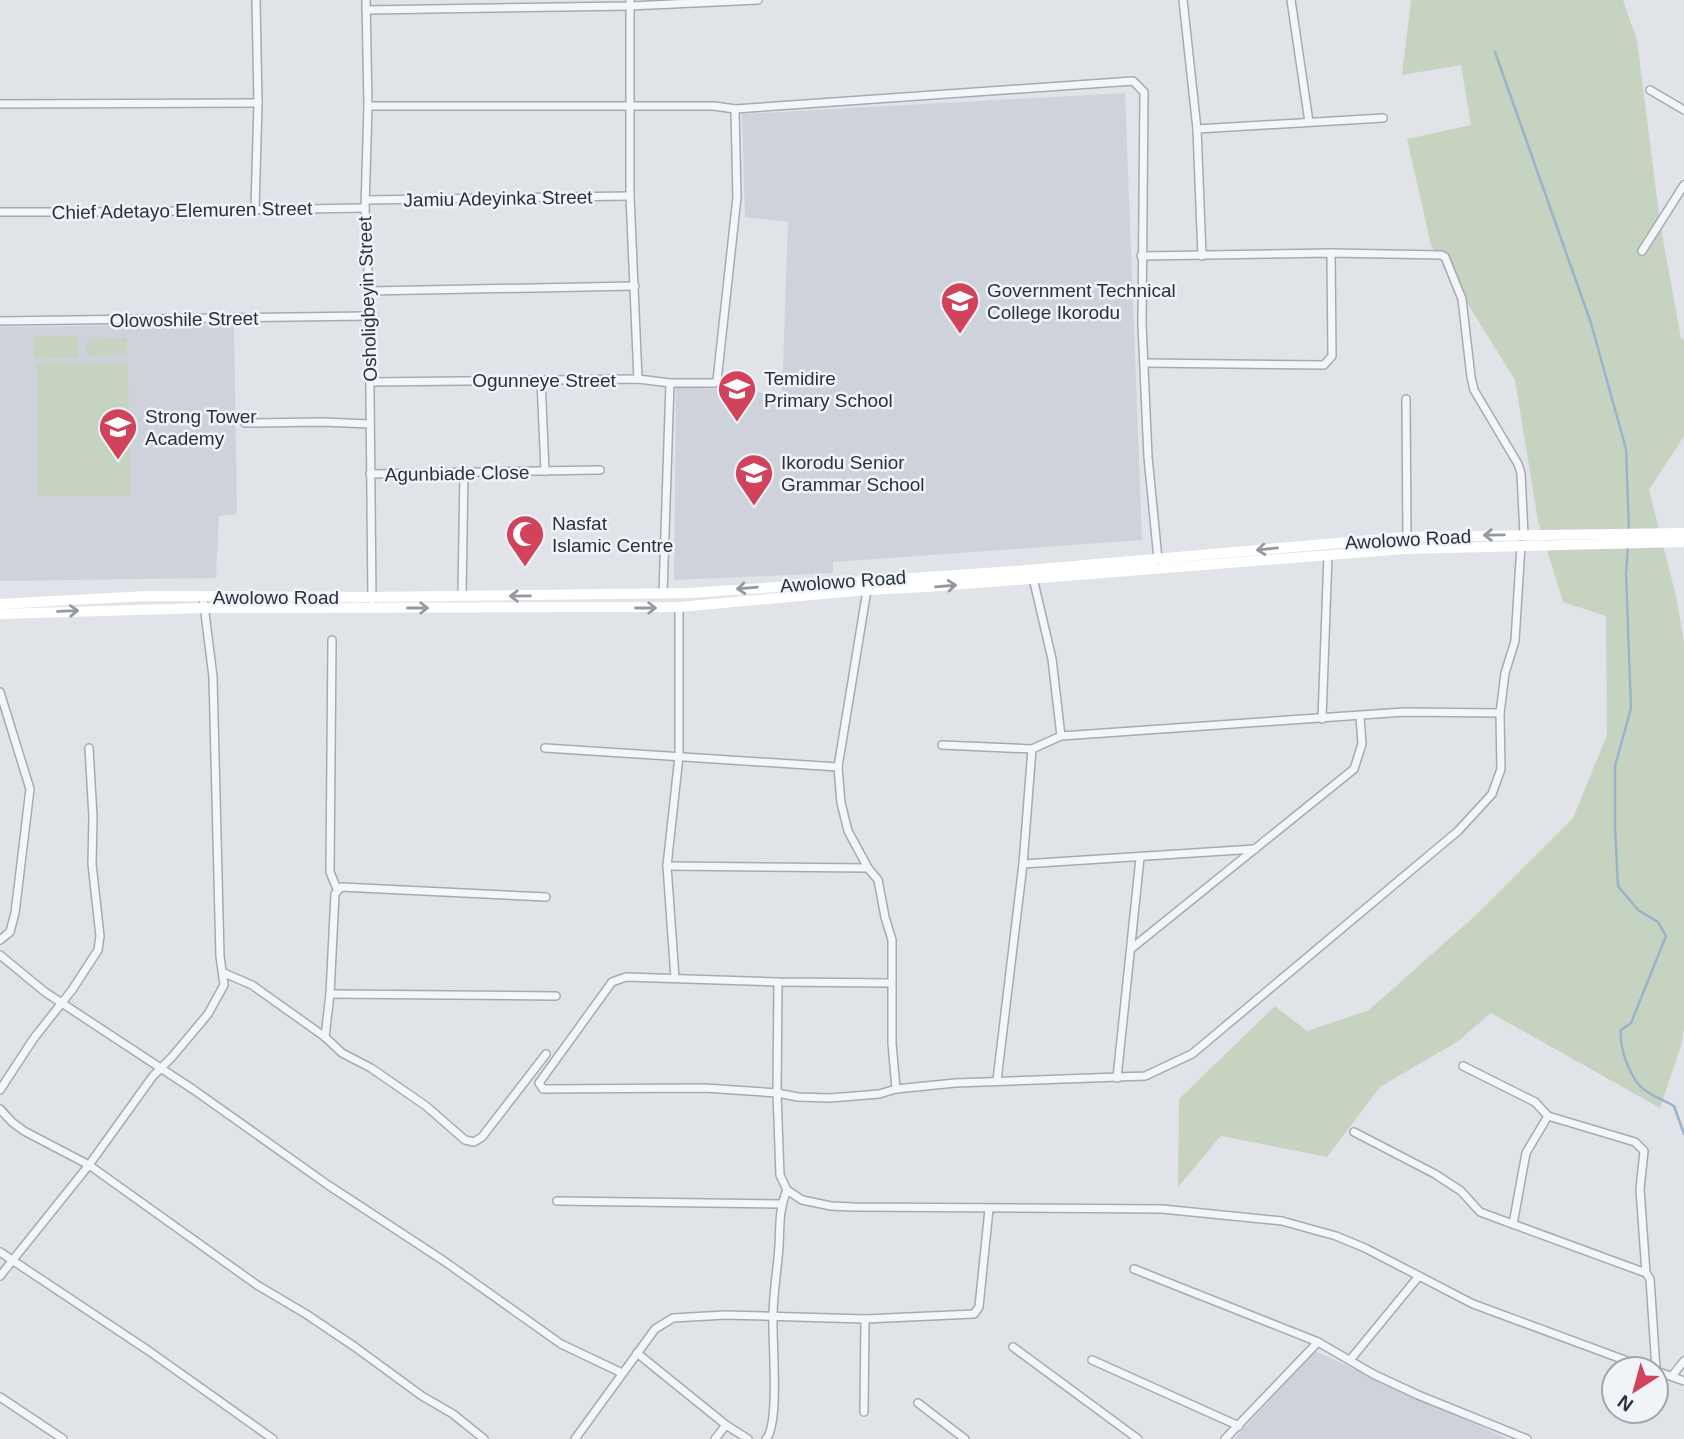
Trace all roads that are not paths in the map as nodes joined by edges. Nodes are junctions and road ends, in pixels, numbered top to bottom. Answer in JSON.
{"nodes":[{"id":1,"x":256,"y":0,"type":"edge"},
{"id":2,"x":366,"y":0,"type":"edge"},
{"id":3,"x":758,"y":0,"type":"edge"},
{"id":4,"x":1183,"y":0,"type":"edge"},
{"id":5,"x":1291,"y":0,"type":"edge"},
{"id":6,"x":630,"y":3,"type":"edge"},
{"id":7,"x":366,"y":10,"type":"junction"},
{"id":8,"x":1650,"y":90,"type":"dead end"},
{"id":9,"x":258,"y":103,"type":"junction"},
{"id":10,"x":0,"y":104,"type":"edge"},
{"id":11,"x":368,"y":106,"type":"junction"},
{"id":12,"x":630,"y":106,"type":"junction"},
{"id":13,"x":735,"y":109,"type":"junction"},
{"id":14,"x":1684,"y":110,"type":"edge"},
{"id":15,"x":1382,"y":118,"type":"dead end"},
{"id":16,"x":1309,"y":122,"type":"junction"},
{"id":17,"x":1198,"y":129,"type":"junction"},
{"id":18,"x":1684,"y":184,"type":"edge"},
{"id":19,"x":630,"y":196,"type":"junction"},
{"id":20,"x":365,"y":204,"type":"junction"},
{"id":21,"x":255,"y":209,"type":"junction"},
{"id":22,"x":0,"y":212,"type":"edge"},
{"id":23,"x":1642,"y":251,"type":"dead end"},
{"id":24,"x":1331,"y":253,"type":"junction"},
{"id":25,"x":1202,"y":256,"type":"junction"},
{"id":26,"x":1141,"y":257,"type":"junction"},
{"id":27,"x":635,"y":286,"type":"junction"},
{"id":28,"x":369,"y":291,"type":"junction"},
{"id":29,"x":368,"y":316,"type":"junction"},
{"id":30,"x":0,"y":321,"type":"edge"},
{"id":31,"x":1145,"y":363,"type":"junction"},
{"id":32,"x":638,"y":379,"type":"junction"},
{"id":33,"x":541,"y":380,"type":"junction"},
{"id":34,"x":370,"y":382,"type":"junction"},
{"id":35,"x":670,"y":383,"type":"junction"},
{"id":36,"x":1406,"y":399,"type":"dead end"},
{"id":37,"x":245,"y":423,"type":"dead end"},
{"id":38,"x":370,"y":424,"type":"junction"},
{"id":39,"x":600,"y":470,"type":"dead end"},
{"id":40,"x":545,"y":471,"type":"junction"},
{"id":41,"x":464,"y":473,"type":"junction"},
{"id":42,"x":370,"y":474,"type":"junction"},
{"id":43,"x":1684,"y":533,"type":"edge"},
{"id":44,"x":1407,"y":537,"type":"junction"},
{"id":45,"x":1645,"y":537,"type":"junction"},
{"id":46,"x":1523,"y":540,"type":"junction"},
{"id":47,"x":1684,"y":542,"type":"edge"},
{"id":48,"x":1328,"y":555,"type":"junction"},
{"id":49,"x":1158,"y":559,"type":"junction"},
{"id":50,"x":1033,"y":578,"type":"junction"},
{"id":51,"x":903,"y":583,"type":"junction"},
{"id":52,"x":867,"y":590,"type":"junction"},
{"id":53,"x":663,"y":593,"type":"junction"},
{"id":54,"x":462,"y":595,"type":"junction"},
{"id":55,"x":204,"y":602,"type":"junction"},
{"id":56,"x":372,"y":603,"type":"junction"},
{"id":57,"x":0,"y":604,"type":"edge"},
{"id":58,"x":679,"y":607,"type":"junction"},
{"id":59,"x":0,"y":614,"type":"edge"},
{"id":60,"x":332,"y":640,"type":"dead end"},
{"id":61,"x":0,"y":692,"type":"edge"},
{"id":62,"x":1500,"y":713,"type":"junction"},
{"id":63,"x":1360,"y":716,"type":"junction"},
{"id":64,"x":1322,"y":719,"type":"junction"},
{"id":65,"x":1061,"y":736,"type":"junction"},
{"id":66,"x":942,"y":745,"type":"dead end"},
{"id":67,"x":89,"y":748,"type":"dead end"},
{"id":68,"x":545,"y":748,"type":"dead end"},
{"id":69,"x":1032,"y":749,"type":"junction"},
{"id":70,"x":679,"y":756,"type":"junction"},
{"id":71,"x":838,"y":767,"type":"junction"},
{"id":72,"x":1256,"y":849,"type":"junction"},
{"id":73,"x":1140,"y":858,"type":"junction"},
{"id":74,"x":1023,"y":864,"type":"junction"},
{"id":75,"x":667,"y":866,"type":"junction"},
{"id":76,"x":868,"y":868,"type":"junction"},
{"id":77,"x":337,"y":889,"type":"junction"},
{"id":78,"x":546,"y":897,"type":"dead end"},
{"id":79,"x":0,"y":940,"type":"edge"},
{"id":80,"x":1132,"y":948,"type":"junction"},
{"id":81,"x":0,"y":955,"type":"edge"},
{"id":82,"x":224,"y":973,"type":"junction"},
{"id":83,"x":675,"y":978,"type":"junction"},
{"id":84,"x":778,"y":982,"type":"junction"},
{"id":85,"x":891,"y":983,"type":"junction"},
{"id":86,"x":330,"y":994,"type":"junction"},
{"id":87,"x":556,"y":996,"type":"dead end"},
{"id":88,"x":63,"y":1004,"type":"junction"},
{"id":89,"x":325,"y":1037,"type":"junction"},
{"id":90,"x":546,"y":1054,"type":"dead end"},
{"id":91,"x":1463,"y":1066,"type":"dead end"},
{"id":92,"x":160,"y":1068,"type":"junction"},
{"id":93,"x":1118,"y":1078,"type":"junction"},
{"id":94,"x":997,"y":1080,"type":"junction"},
{"id":95,"x":896,"y":1089,"type":"junction"},
{"id":96,"x":0,"y":1090,"type":"edge"},
{"id":97,"x":777,"y":1093,"type":"junction"},
{"id":98,"x":0,"y":1110,"type":"edge"},
{"id":99,"x":1548,"y":1116,"type":"junction"},
{"id":100,"x":1354,"y":1132,"type":"dead end"},
{"id":101,"x":89,"y":1166,"type":"junction"},
{"id":102,"x":787,"y":1190,"type":"junction"},
{"id":103,"x":558,"y":1201,"type":"dead end"},
{"id":104,"x":780,"y":1204,"type":"junction"},
{"id":105,"x":989,"y":1209,"type":"junction"},
{"id":106,"x":1513,"y":1223,"type":"junction"},
{"id":107,"x":0,"y":1252,"type":"edge"},
{"id":108,"x":12,"y":1260,"type":"junction"},
{"id":109,"x":1134,"y":1269,"type":"dead end"},
{"id":110,"x":1646,"y":1273,"type":"junction"},
{"id":111,"x":0,"y":1276,"type":"edge"},
{"id":112,"x":1419,"y":1276,"type":"junction"},
{"id":113,"x":772,"y":1315,"type":"junction"},
{"id":114,"x":865,"y":1319,"type":"junction"},
{"id":115,"x":1318,"y":1342,"type":"junction"},
{"id":116,"x":1013,"y":1348,"type":"dead end"},
{"id":117,"x":636,"y":1353,"type":"junction"},
{"id":118,"x":1611,"y":1355,"type":"edge"},
{"id":119,"x":1655,"y":1355,"type":"edge"},
{"id":120,"x":1092,"y":1360,"type":"dead end"},
{"id":121,"x":1350,"y":1360,"type":"junction"},
{"id":122,"x":1684,"y":1361,"type":"edge"},
{"id":123,"x":622,"y":1373,"type":"junction"},
{"id":124,"x":1672,"y":1377,"type":"joint"},
{"id":125,"x":1684,"y":1381,"type":"edge"},
{"id":126,"x":0,"y":1397,"type":"edge"},
{"id":127,"x":918,"y":1404,"type":"dead end"},
{"id":128,"x":864,"y":1412,"type":"dead end"},
{"id":129,"x":726,"y":1425,"type":"junction"},
{"id":130,"x":1239,"y":1426,"type":"junction"},
{"id":131,"x":63,"y":1439,"type":"edge"},
{"id":132,"x":273,"y":1439,"type":"edge"},
{"id":133,"x":484,"y":1439,"type":"edge"},
{"id":134,"x":575,"y":1439,"type":"edge"},
{"id":135,"x":715,"y":1439,"type":"edge"},
{"id":136,"x":748,"y":1439,"type":"edge"},
{"id":137,"x":766,"y":1439,"type":"edge"},
{"id":138,"x":965,"y":1439,"type":"edge"},
{"id":139,"x":1138,"y":1439,"type":"edge"},
{"id":140,"x":1225,"y":1439,"type":"edge"},
{"id":141,"x":1527,"y":1439,"type":"edge"}],
"edges":[{"from":1,"to":9,"type":"street"},
{"from":2,"to":7,"type":"street","name":"Osholigbeyin Street"},
{"from":3,"to":6,"type":"street"},
{"from":4,"to":17,"type":"street"},
{"from":5,"to":16,"type":"street"},
{"from":6,"to":7,"type":"street"},
{"from":6,"to":12,"type":"street"},
{"from":7,"to":11,"type":"street","name":"Osholigbeyin Street"},
{"from":8,"to":14,"type":"street"},
{"from":9,"to":10,"type":"street"},
{"from":9,"to":21,"type":"street"},
{"from":11,"to":12,"type":"street"},
{"from":11,"to":20,"type":"street","name":"Osholigbeyin Street"},
{"from":12,"to":13,"type":"street"},
{"from":12,"to":19,"type":"street"},
{"from":13,"to":26,"type":"street"},
{"from":13,"to":35,"type":"street","name":"Ogunneye Street"},
{"from":15,"to":16,"type":"street"},
{"from":16,"to":17,"type":"street"},
{"from":17,"to":25,"type":"street"},
{"from":18,"to":23,"type":"street"},
{"from":19,"to":20,"type":"street","name":"Jamiu Adeyinka Street"},
{"from":19,"to":27,"type":"street"},
{"from":20,"to":21,"type":"street","name":"Chief Adetayo Elemuren Street"},
{"from":20,"to":28,"type":"street","name":"Osholigbeyin Street"},
{"from":21,"to":22,"type":"street","name":"Chief Adetayo Elemuren Street"},
{"from":24,"to":25,"type":"street"},
{"from":24,"to":31,"type":"street"},
{"from":24,"to":46,"type":"street"},
{"from":25,"to":26,"type":"street"},
{"from":26,"to":31,"type":"street"},
{"from":27,"to":28,"type":"street"},
{"from":27,"to":32,"type":"street"},
{"from":28,"to":29,"type":"street","name":"Osholigbeyin Street"},
{"from":29,"to":30,"type":"street","name":"Olowoshile Street"},
{"from":29,"to":34,"type":"street","name":"Osholigbeyin Street"},
{"from":31,"to":49,"type":"street"},
{"from":32,"to":33,"type":"street","name":"Ogunneye Street"},
{"from":32,"to":35,"type":"street","name":"Ogunneye Street"},
{"from":33,"to":34,"type":"street","name":"Ogunneye Street"},
{"from":33,"to":40,"type":"street","name":"Agunbiade Close"},
{"from":34,"to":38,"type":"street","name":"Osholigbeyin Street"},
{"from":35,"to":53,"type":"street"},
{"from":36,"to":44,"type":"street"},
{"from":37,"to":38,"type":"street"},
{"from":38,"to":42,"type":"street","name":"Osholigbeyin Street"},
{"from":39,"to":40,"type":"street","name":"Agunbiade Close"},
{"from":40,"to":41,"type":"street","name":"Agunbiade Close"},
{"from":41,"to":42,"type":"street","name":"Agunbiade Close"},
{"from":41,"to":54,"type":"street"},
{"from":42,"to":56,"type":"street","name":"Osholigbeyin Street"},
{"from":43,"to":45,"type":"main road","name":"Awolowo Road"},
{"from":46,"to":44,"type":"main road","name":"Awolowo Road","one_way":true},
{"from":44,"to":49,"type":"main road","name":"Awolowo Road","one_way":true},
{"from":45,"to":46,"type":"main road","name":"Awolowo Road"},
{"from":45,"to":47,"type":"main road","name":"Awolowo Road"},
{"from":46,"to":48,"type":"main road","name":"Awolowo Road"},
{"from":46,"to":62,"type":"street"},
{"from":48,"to":50,"type":"main road","name":"Awolowo Road"},
{"from":48,"to":64,"type":"street"},
{"from":49,"to":51,"type":"main road","name":"Awolowo Road"},
{"from":51,"to":50,"type":"main road","name":"Awolowo Road","one_way":true},
{"from":50,"to":65,"type":"street"},
{"from":51,"to":52,"type":"main road","name":"Awolowo Road"},
{"from":51,"to":53,"type":"main road","name":"Awolowo Road","one_way":true},
{"from":52,"to":58,"type":"main road","name":"Awolowo Road"},
{"from":52,"to":71,"type":"street"},
{"from":53,"to":54,"type":"main road","name":"Awolowo Road","one_way":true},
{"from":54,"to":56,"type":"main road","name":"Awolowo Road"},
{"from":55,"to":56,"type":"main road","name":"Awolowo Road"},
{"from":55,"to":57,"type":"main road","name":"Awolowo Road"},
{"from":59,"to":55,"type":"main road","name":"Awolowo Road","one_way":true},
{"from":55,"to":82,"type":"street"},
{"from":56,"to":58,"type":"main road","name":"Awolowo Road","one_way":true},
{"from":58,"to":70,"type":"street"},
{"from":60,"to":77,"type":"street"},
{"from":61,"to":79,"type":"street"},
{"from":62,"to":63,"type":"street"},
{"from":62,"to":93,"type":"street"},
{"from":63,"to":64,"type":"street"},
{"from":63,"to":72,"type":"street"},
{"from":64,"to":65,"type":"street"},
{"from":65,"to":69,"type":"street"},
{"from":66,"to":69,"type":"street"},
{"from":67,"to":88,"type":"street"},
{"from":68,"to":70,"type":"street"},
{"from":69,"to":74,"type":"street"},
{"from":70,"to":71,"type":"street"},
{"from":70,"to":75,"type":"street"},
{"from":71,"to":76,"type":"street"},
{"from":72,"to":73,"type":"street"},
{"from":72,"to":80,"type":"street"},
{"from":73,"to":74,"type":"street"},
{"from":73,"to":80,"type":"street"},
{"from":74,"to":94,"type":"street"},
{"from":75,"to":76,"type":"street"},
{"from":75,"to":83,"type":"street"},
{"from":76,"to":85,"type":"street"},
{"from":77,"to":78,"type":"street"},
{"from":77,"to":86,"type":"street"},
{"from":80,"to":93,"type":"street"},
{"from":81,"to":88,"type":"street"},
{"from":82,"to":89,"type":"street"},
{"from":82,"to":92,"type":"street"},
{"from":83,"to":84,"type":"street"},
{"from":83,"to":97,"type":"street"},
{"from":84,"to":85,"type":"street"},
{"from":84,"to":97,"type":"street"},
{"from":85,"to":95,"type":"street"},
{"from":86,"to":87,"type":"street"},
{"from":86,"to":89,"type":"street"},
{"from":88,"to":92,"type":"street"},
{"from":88,"to":96,"type":"street"},
{"from":89,"to":90,"type":"street"},
{"from":91,"to":99,"type":"street"},
{"from":92,"to":101,"type":"street"},
{"from":92,"to":123,"type":"street"},
{"from":93,"to":94,"type":"street"},
{"from":94,"to":95,"type":"street"},
{"from":95,"to":97,"type":"street"},
{"from":97,"to":102,"type":"street"},
{"from":98,"to":101,"type":"street"},
{"from":99,"to":106,"type":"street"},
{"from":99,"to":110,"type":"street"},
{"from":100,"to":106,"type":"street"},
{"from":101,"to":108,"type":"street"},
{"from":101,"to":133,"type":"street"},
{"from":102,"to":104,"type":"street"},
{"from":102,"to":105,"type":"street"},
{"from":103,"to":104,"type":"street"},
{"from":104,"to":113,"type":"street"},
{"from":105,"to":112,"type":"street"},
{"from":105,"to":114,"type":"street"},
{"from":106,"to":110,"type":"street"},
{"from":107,"to":108,"type":"street"},
{"from":108,"to":111,"type":"street"},
{"from":108,"to":132,"type":"street"},
{"from":109,"to":115,"type":"street"},
{"from":110,"to":119,"type":"street"},
{"from":112,"to":118,"type":"street"},
{"from":112,"to":121,"type":"street"},
{"from":113,"to":114,"type":"street"},
{"from":113,"to":117,"type":"street"},
{"from":113,"to":137,"type":"street"},
{"from":114,"to":128,"type":"street"},
{"from":115,"to":121,"type":"street"},
{"from":115,"to":130,"type":"street"},
{"from":116,"to":139,"type":"street"},
{"from":117,"to":123,"type":"street"},
{"from":117,"to":129,"type":"street"},
{"from":120,"to":130,"type":"street"},
{"from":121,"to":141,"type":"street"},
{"from":122,"to":124,"type":"street"},
{"from":123,"to":134,"type":"street"},
{"from":124,"to":125,"type":"street"},
{"from":126,"to":131,"type":"street"},
{"from":127,"to":138,"type":"street"},
{"from":129,"to":135,"type":"street"},
{"from":129,"to":136,"type":"street"},
{"from":130,"to":140,"type":"street"}]}
